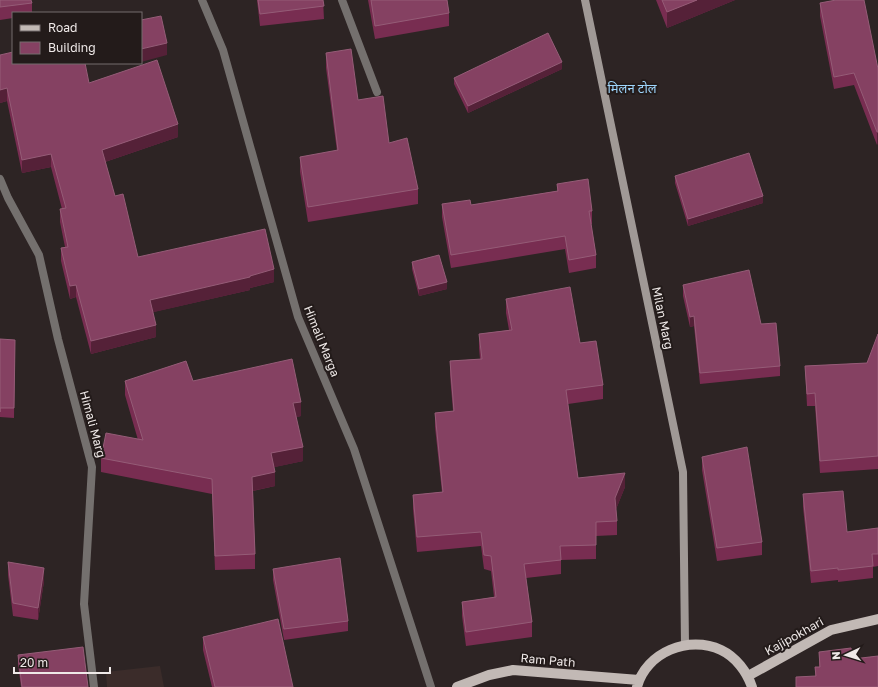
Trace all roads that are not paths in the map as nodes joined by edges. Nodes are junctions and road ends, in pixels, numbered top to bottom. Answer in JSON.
{"nodes":[{"id":1,"x":202,"y":0,"type":"edge"},
{"id":2,"x":342,"y":0,"type":"edge"},
{"id":3,"x":585,"y":0,"type":"edge"},
{"id":4,"x":377,"y":92,"type":"dead end"},
{"id":5,"x":0,"y":179,"type":"edge"},
{"id":6,"x":878,"y":619,"type":"edge"},
{"id":7,"x":685,"y":645,"type":"junction"},
{"id":8,"x":748,"y":676,"type":"junction"},
{"id":9,"x":638,"y":684,"type":"edge"},
{"id":10,"x":94,"y":687,"type":"edge"},
{"id":11,"x":430,"y":687,"type":"edge"},
{"id":12,"x":457,"y":687,"type":"edge"},
{"id":13,"x":752,"y":687,"type":"edge"}],
"edges":[{"from":1,"to":11,"type":"street","name":"Himali Marga"},
{"from":2,"to":4,"type":"street"},
{"from":3,"to":7,"type":"main road","name":"Milan Marg"},
{"from":5,"to":10,"type":"street","name":"Himali Marg"},
{"from":6,"to":8,"type":"main road","name":"Kajipokhari"},
{"from":7,"to":8,"type":"main road"},
{"from":7,"to":9,"type":"main road"},
{"from":8,"to":13,"type":"main road"},
{"from":9,"to":12,"type":"main road","name":"Ram Path"}]}
